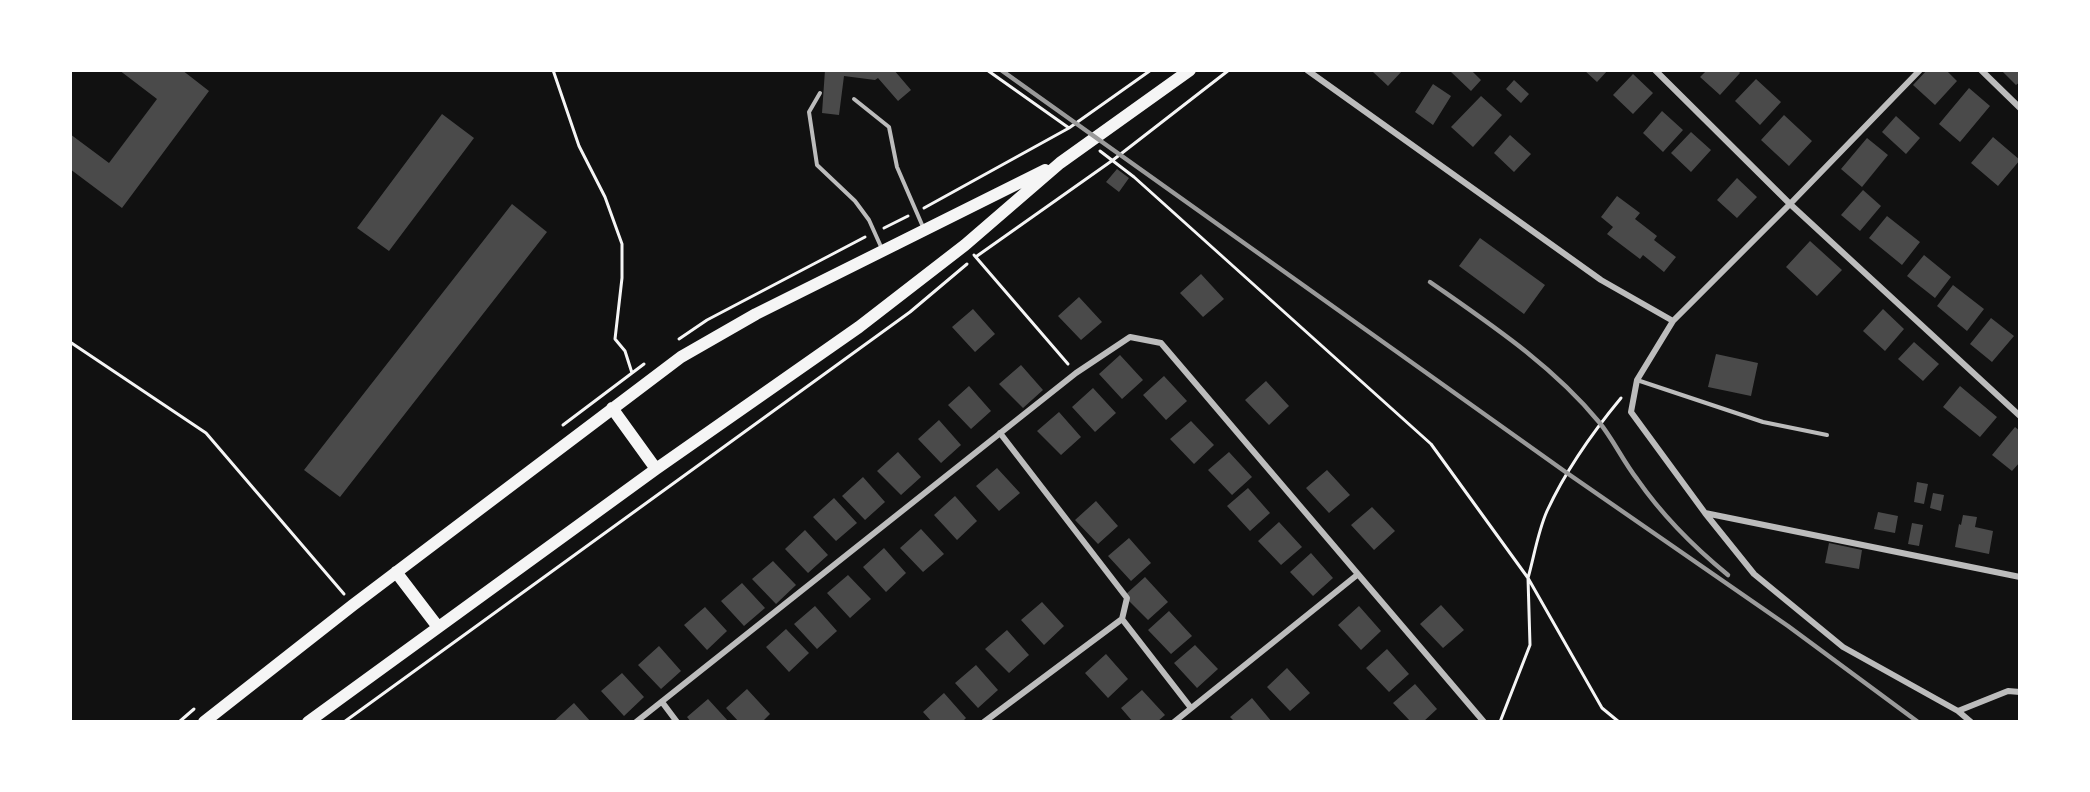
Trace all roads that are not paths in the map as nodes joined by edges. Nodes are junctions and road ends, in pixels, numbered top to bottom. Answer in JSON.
{"nodes":[{"id":1,"x":1190,"y":70,"type":"edge"},
{"id":2,"x":1307,"y":70,"type":"edge"},
{"id":3,"x":1655,"y":70,"type":"edge"},
{"id":4,"x":1920,"y":70,"type":"edge"},
{"id":5,"x":1981,"y":70,"type":"edge"},
{"id":6,"x":820,"y":93,"type":"dead end"},
{"id":7,"x":854,"y":99,"type":"dead end"},
{"id":8,"x":2019,"y":108,"type":"edge"},
{"id":9,"x":1060,"y":163,"type":"junction"},
{"id":10,"x":1790,"y":204,"type":"junction"},
{"id":11,"x":925,"y":230,"type":"junction"},
{"id":12,"x":883,"y":252,"type":"junction"},
{"id":13,"x":1673,"y":321,"type":"junction"},
{"id":14,"x":1637,"y":380,"type":"junction"},
{"id":15,"x":612,"y":408,"type":"junction"},
{"id":16,"x":2019,"y":416,"type":"edge"},
{"id":17,"x":1000,"y":433,"type":"junction"},
{"id":18,"x":1827,"y":435,"type":"dead end"},
{"id":19,"x":656,"y":469,"type":"junction"},
{"id":20,"x":1705,"y":513,"type":"junction"},
{"id":21,"x":396,"y":572,"type":"junction"},
{"id":22,"x":1357,"y":575,"type":"junction"},
{"id":23,"x":2019,"y":578,"type":"edge"},
{"id":24,"x":1122,"y":619,"type":"junction"},
{"id":25,"x":438,"y":627,"type":"junction"},
{"id":26,"x":2019,"y":692,"type":"edge"},
{"id":27,"x":662,"y":702,"type":"junction"},
{"id":28,"x":1191,"y":708,"type":"junction"},
{"id":29,"x":1958,"y":711,"type":"junction"},
{"id":30,"x":204,"y":722,"type":"edge"},
{"id":31,"x":308,"y":722,"type":"edge"},
{"id":32,"x":636,"y":722,"type":"edge"},
{"id":33,"x":677,"y":722,"type":"edge"},
{"id":34,"x":984,"y":722,"type":"edge"},
{"id":35,"x":1174,"y":722,"type":"edge"},
{"id":36,"x":1484,"y":722,"type":"edge"},
{"id":37,"x":1971,"y":722,"type":"edge"}],
"edges":[{"from":1,"to":9,"type":"main road"},
{"from":2,"to":13,"type":"street"},
{"from":3,"to":10,"type":"street"},
{"from":4,"to":10,"type":"street"},
{"from":5,"to":8,"type":"street"},
{"from":6,"to":12,"type":"lane"},
{"from":7,"to":11,"type":"lane"},
{"from":9,"to":11,"type":"main road"},
{"from":9,"to":19,"type":"main road"},
{"from":10,"to":13,"type":"street"},
{"from":10,"to":16,"type":"street"},
{"from":11,"to":12,"type":"main road"},
{"from":12,"to":15,"type":"main road"},
{"from":13,"to":14,"type":"street"},
{"from":14,"to":18,"type":"lane"},
{"from":14,"to":20,"type":"street"},
{"from":15,"to":19,"type":"main road"},
{"from":15,"to":21,"type":"main road"},
{"from":17,"to":22,"type":"street"},
{"from":17,"to":24,"type":"street"},
{"from":17,"to":27,"type":"street"},
{"from":19,"to":25,"type":"main road"},
{"from":20,"to":23,"type":"street"},
{"from":20,"to":29,"type":"street"},
{"from":21,"to":25,"type":"main road"},
{"from":21,"to":30,"type":"main road"},
{"from":22,"to":28,"type":"street"},
{"from":22,"to":36,"type":"street"},
{"from":24,"to":28,"type":"street"},
{"from":24,"to":34,"type":"street"},
{"from":25,"to":31,"type":"main road"},
{"from":26,"to":29,"type":"street"},
{"from":27,"to":32,"type":"street"},
{"from":27,"to":33,"type":"street"},
{"from":28,"to":35,"type":"street"},
{"from":29,"to":37,"type":"street"}]}
